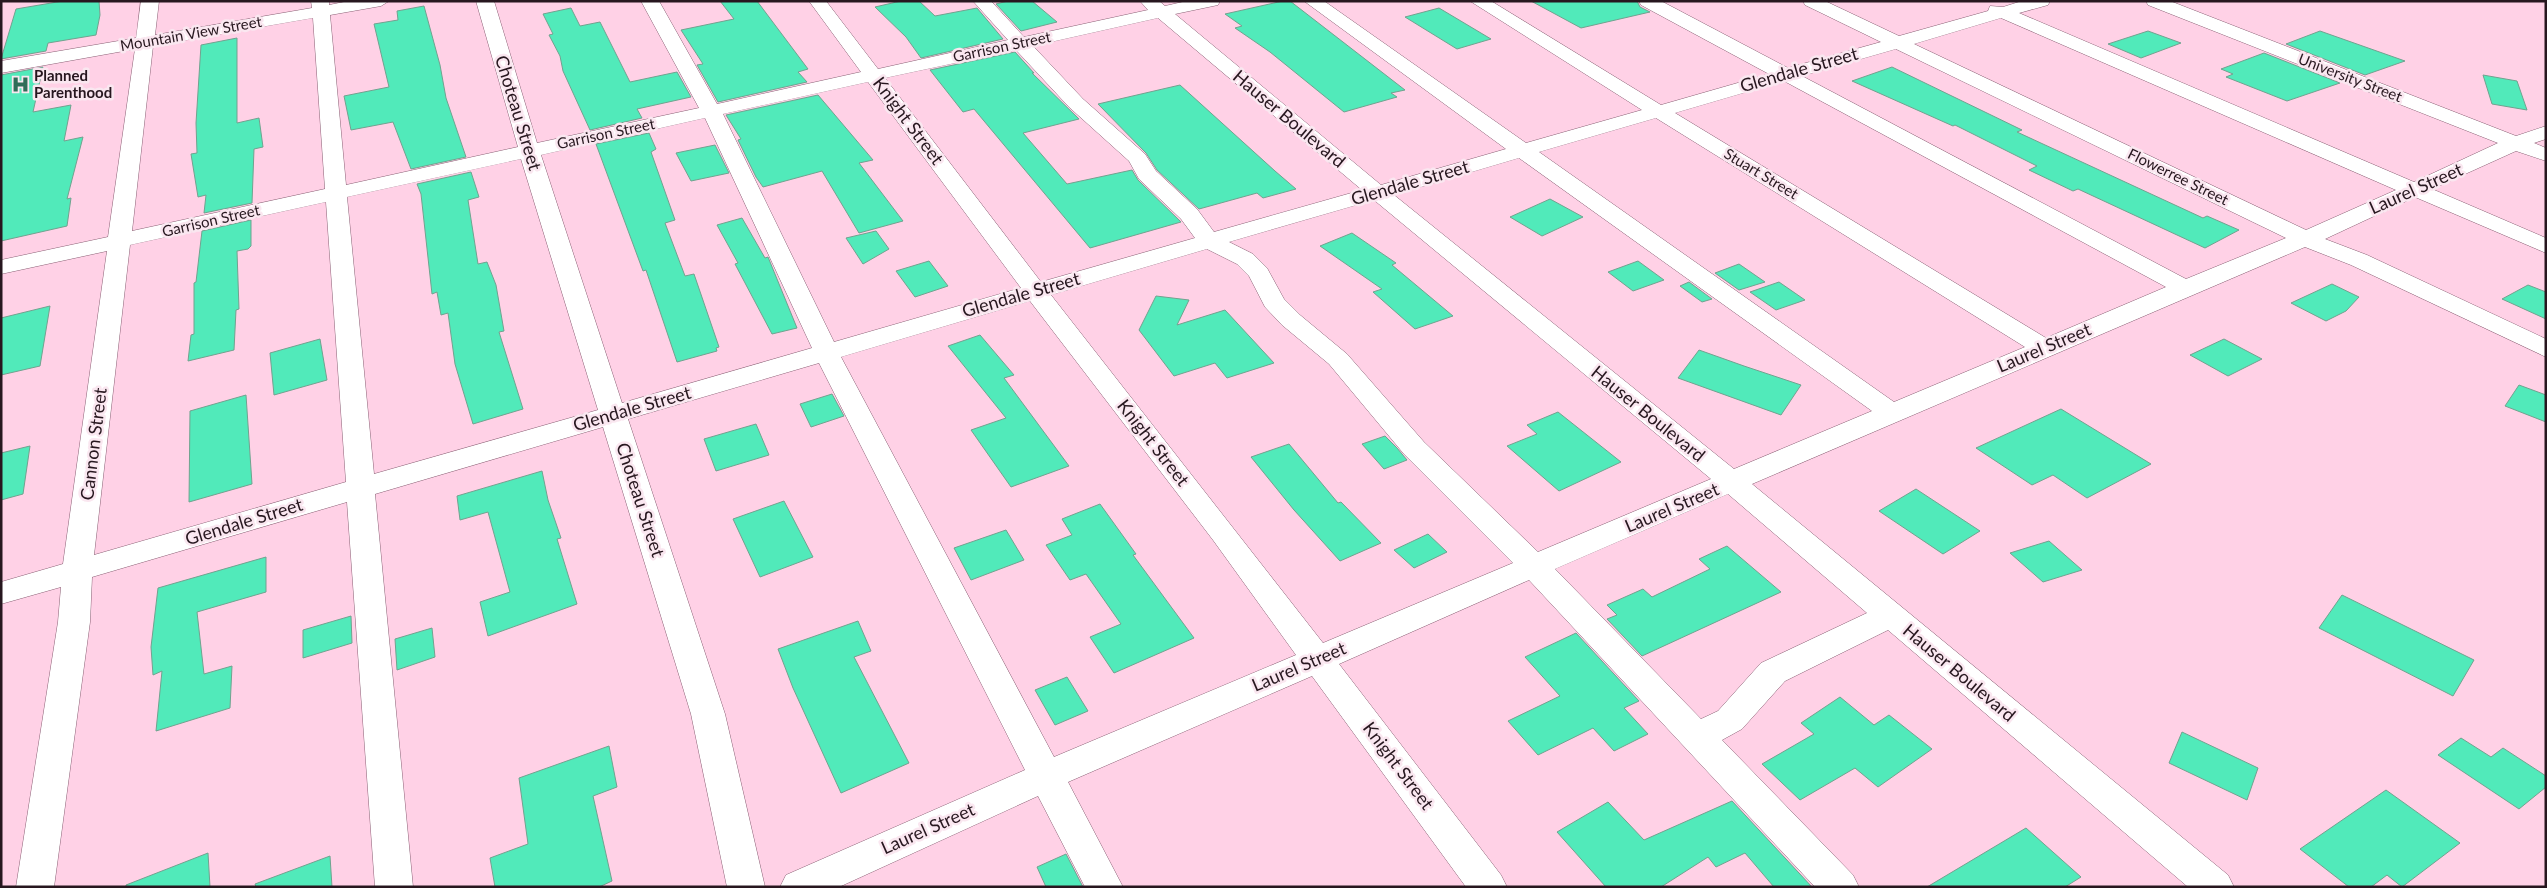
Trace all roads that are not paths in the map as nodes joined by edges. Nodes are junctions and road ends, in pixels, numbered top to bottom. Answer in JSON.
{"nodes":[{"id":1,"x":150,"y":1,"type":"edge"},
{"id":2,"x":381,"y":1,"type":"edge"},
{"id":3,"x":485,"y":1,"type":"edge"},
{"id":4,"x":650,"y":1,"type":"edge"},
{"id":5,"x":817,"y":1,"type":"edge"},
{"id":6,"x":981,"y":1,"type":"edge"},
{"id":7,"x":1212,"y":1,"type":"edge"},
{"id":8,"x":1312,"y":1,"type":"edge"},
{"id":9,"x":1478,"y":1,"type":"edge"},
{"id":10,"x":1647,"y":1,"type":"edge"},
{"id":11,"x":1811,"y":1,"type":"edge"},
{"id":12,"x":1977,"y":1,"type":"edge"},
{"id":13,"x":2042,"y":1,"type":"edge"},
{"id":14,"x":2154,"y":1,"type":"edge"},
{"id":15,"x":320,"y":6,"type":"edge"},
{"id":16,"x":1155,"y":7,"type":"edge"},
{"id":17,"x":2002,"y":12,"type":"junction"},
{"id":18,"x":144,"y":42,"type":"junction"},
{"id":19,"x":1896,"y":42,"type":"junction"},
{"id":20,"x":1020,"y":43,"type":"junction"},
{"id":21,"x":1,"y":67,"type":"edge"},
{"id":22,"x":873,"y":74,"type":"junction"},
{"id":23,"x":1784,"y":75,"type":"junction"},
{"id":24,"x":711,"y":111,"type":"junction"},
{"id":25,"x":1658,"y":111,"type":"junction"},
{"id":26,"x":2546,"y":132,"type":"edge"},
{"id":27,"x":2516,"y":143,"type":"junction"},
{"id":28,"x":529,"y":151,"type":"junction"},
{"id":29,"x":1523,"y":151,"type":"junction"},
{"id":30,"x":2546,"y":155,"type":"edge"},
{"id":31,"x":2414,"y":189,"type":"junction"},
{"id":32,"x":1376,"y":192,"type":"junction"},
{"id":33,"x":336,"y":193,"type":"junction"},
{"id":34,"x":2306,"y":238,"type":"junction"},
{"id":35,"x":120,"y":241,"type":"junction"},
{"id":36,"x":1209,"y":241,"type":"junction"},
{"id":37,"x":2546,"y":246,"type":"edge"},
{"id":38,"x":1,"y":266,"type":"edge"},
{"id":39,"x":2186,"y":288,"type":"junction"},
{"id":40,"x":1035,"y":291,"type":"junction"},
{"id":41,"x":2044,"y":348,"type":"junction"},
{"id":42,"x":2546,"y":349,"type":"edge"},
{"id":43,"x":826,"y":352,"type":"junction"},
{"id":44,"x":613,"y":414,"type":"junction"},
{"id":45,"x":1892,"y":414,"type":"junction"},
{"id":46,"x":1732,"y":482,"type":"junction"},
{"id":47,"x":360,"y":487,"type":"junction"},
{"id":48,"x":1534,"y":566,"type":"junction"},
{"id":49,"x":78,"y":571,"type":"junction"},
{"id":50,"x":1,"y":593,"type":"edge"},
{"id":51,"x":1891,"y":615,"type":"junction"},
{"id":52,"x":1318,"y":660,"type":"junction"},
{"id":53,"x":1697,"y":737,"type":"junction"},
{"id":54,"x":1046,"y":777,"type":"junction"},
{"id":55,"x":36,"y":887,"type":"edge"},
{"id":56,"x":394,"y":887,"type":"edge"},
{"id":57,"x":746,"y":887,"type":"edge"},
{"id":58,"x":799,"y":887,"type":"edge"},
{"id":59,"x":1104,"y":887,"type":"edge"},
{"id":60,"x":1488,"y":887,"type":"edge"},
{"id":61,"x":1840,"y":887,"type":"edge"},
{"id":62,"x":2215,"y":887,"type":"edge"}],
"edges":[{"from":1,"to":18,"type":"street","name":"Cannon Street"},
{"from":2,"to":15,"type":"street","name":"Mountain View Street"},
{"from":3,"to":28,"type":"street","name":"Choteau Street"},
{"from":4,"to":24,"type":"street"},
{"from":5,"to":22,"type":"street","name":"Knight Street"},
{"from":6,"to":20,"type":"street"},
{"from":7,"to":16,"type":"street","name":"Garrison Street"},
{"from":8,"to":29,"type":"street"},
{"from":9,"to":25,"type":"street","name":"Stuart Street"},
{"from":10,"to":23,"type":"street"},
{"from":11,"to":19,"type":"street","name":"Flowerree Street"},
{"from":12,"to":17,"type":"street"},
{"from":13,"to":17,"type":"street","name":"Glendale Street"},
{"from":14,"to":27,"type":"street","name":"University Street"},
{"from":15,"to":18,"type":"street","name":"Mountain View Street"},
{"from":15,"to":33,"type":"street"},
{"from":16,"to":20,"type":"street","name":"Garrison Street"},
{"from":16,"to":32,"type":"street","name":"Hauser Boulevard"},
{"from":17,"to":19,"type":"street","name":"Glendale Street"},
{"from":17,"to":31,"type":"street"},
{"from":18,"to":21,"type":"street","name":"Mountain View Street"},
{"from":18,"to":35,"type":"street","name":"Cannon Street"},
{"from":19,"to":23,"type":"street","name":"Glendale Street"},
{"from":19,"to":34,"type":"street","name":"Flowerree Street"},
{"from":20,"to":22,"type":"street","name":"Garrison Street"},
{"from":20,"to":36,"type":"street"},
{"from":22,"to":24,"type":"street","name":"Garrison Street"},
{"from":22,"to":40,"type":"street","name":"Knight Street"},
{"from":23,"to":25,"type":"street","name":"Glendale Street"},
{"from":23,"to":39,"type":"street"},
{"from":24,"to":28,"type":"street","name":"Garrison Street"},
{"from":24,"to":43,"type":"street"},
{"from":25,"to":29,"type":"street","name":"Glendale Street"},
{"from":25,"to":41,"type":"street","name":"Stuart Street"},
{"from":26,"to":27,"type":"street","name":"Laurel Street"},
{"from":27,"to":30,"type":"street","name":"University Street"},
{"from":27,"to":31,"type":"street","name":"Laurel Street"},
{"from":28,"to":33,"type":"street","name":"Garrison Street"},
{"from":28,"to":44,"type":"street","name":"Choteau Street"},
{"from":29,"to":32,"type":"street","name":"Glendale Street"},
{"from":29,"to":45,"type":"street"},
{"from":31,"to":34,"type":"street","name":"Laurel Street"},
{"from":31,"to":37,"type":"street"},
{"from":32,"to":36,"type":"street","name":"Glendale Street"},
{"from":32,"to":46,"type":"street","name":"Hauser Boulevard"},
{"from":33,"to":35,"type":"street","name":"Garrison Street"},
{"from":33,"to":47,"type":"street"},
{"from":34,"to":39,"type":"street","name":"Laurel Street"},
{"from":34,"to":42,"type":"street","name":"Flowerree Street"},
{"from":35,"to":38,"type":"street","name":"Garrison Street"},
{"from":35,"to":49,"type":"street","name":"Cannon Street"},
{"from":36,"to":40,"type":"street","name":"Glendale Street"},
{"from":36,"to":48,"type":"street"},
{"from":39,"to":41,"type":"street","name":"Laurel Street"},
{"from":40,"to":43,"type":"street","name":"Glendale Street"},
{"from":40,"to":52,"type":"street","name":"Knight Street"},
{"from":41,"to":45,"type":"street","name":"Laurel Street"},
{"from":43,"to":44,"type":"street","name":"Glendale Street"},
{"from":43,"to":54,"type":"street"},
{"from":44,"to":47,"type":"street","name":"Glendale Street"},
{"from":44,"to":57,"type":"street","name":"Choteau Street"},
{"from":45,"to":46,"type":"street","name":"Laurel Street"},
{"from":46,"to":48,"type":"street","name":"Laurel Street"},
{"from":46,"to":51,"type":"street","name":"Hauser Boulevard"},
{"from":47,"to":49,"type":"street","name":"Glendale Street"},
{"from":47,"to":56,"type":"street"},
{"from":48,"to":52,"type":"street","name":"Laurel Street"},
{"from":48,"to":53,"type":"street"},
{"from":49,"to":50,"type":"street","name":"Glendale Street"},
{"from":49,"to":55,"type":"street","name":"Cannon Street"},
{"from":51,"to":53,"type":"street"},
{"from":51,"to":62,"type":"street","name":"Hauser Boulevard"},
{"from":52,"to":54,"type":"street","name":"Laurel Street"},
{"from":52,"to":60,"type":"street","name":"Knight Street"},
{"from":53,"to":61,"type":"street"},
{"from":54,"to":58,"type":"street","name":"Laurel Street"},
{"from":54,"to":59,"type":"street"}]}
